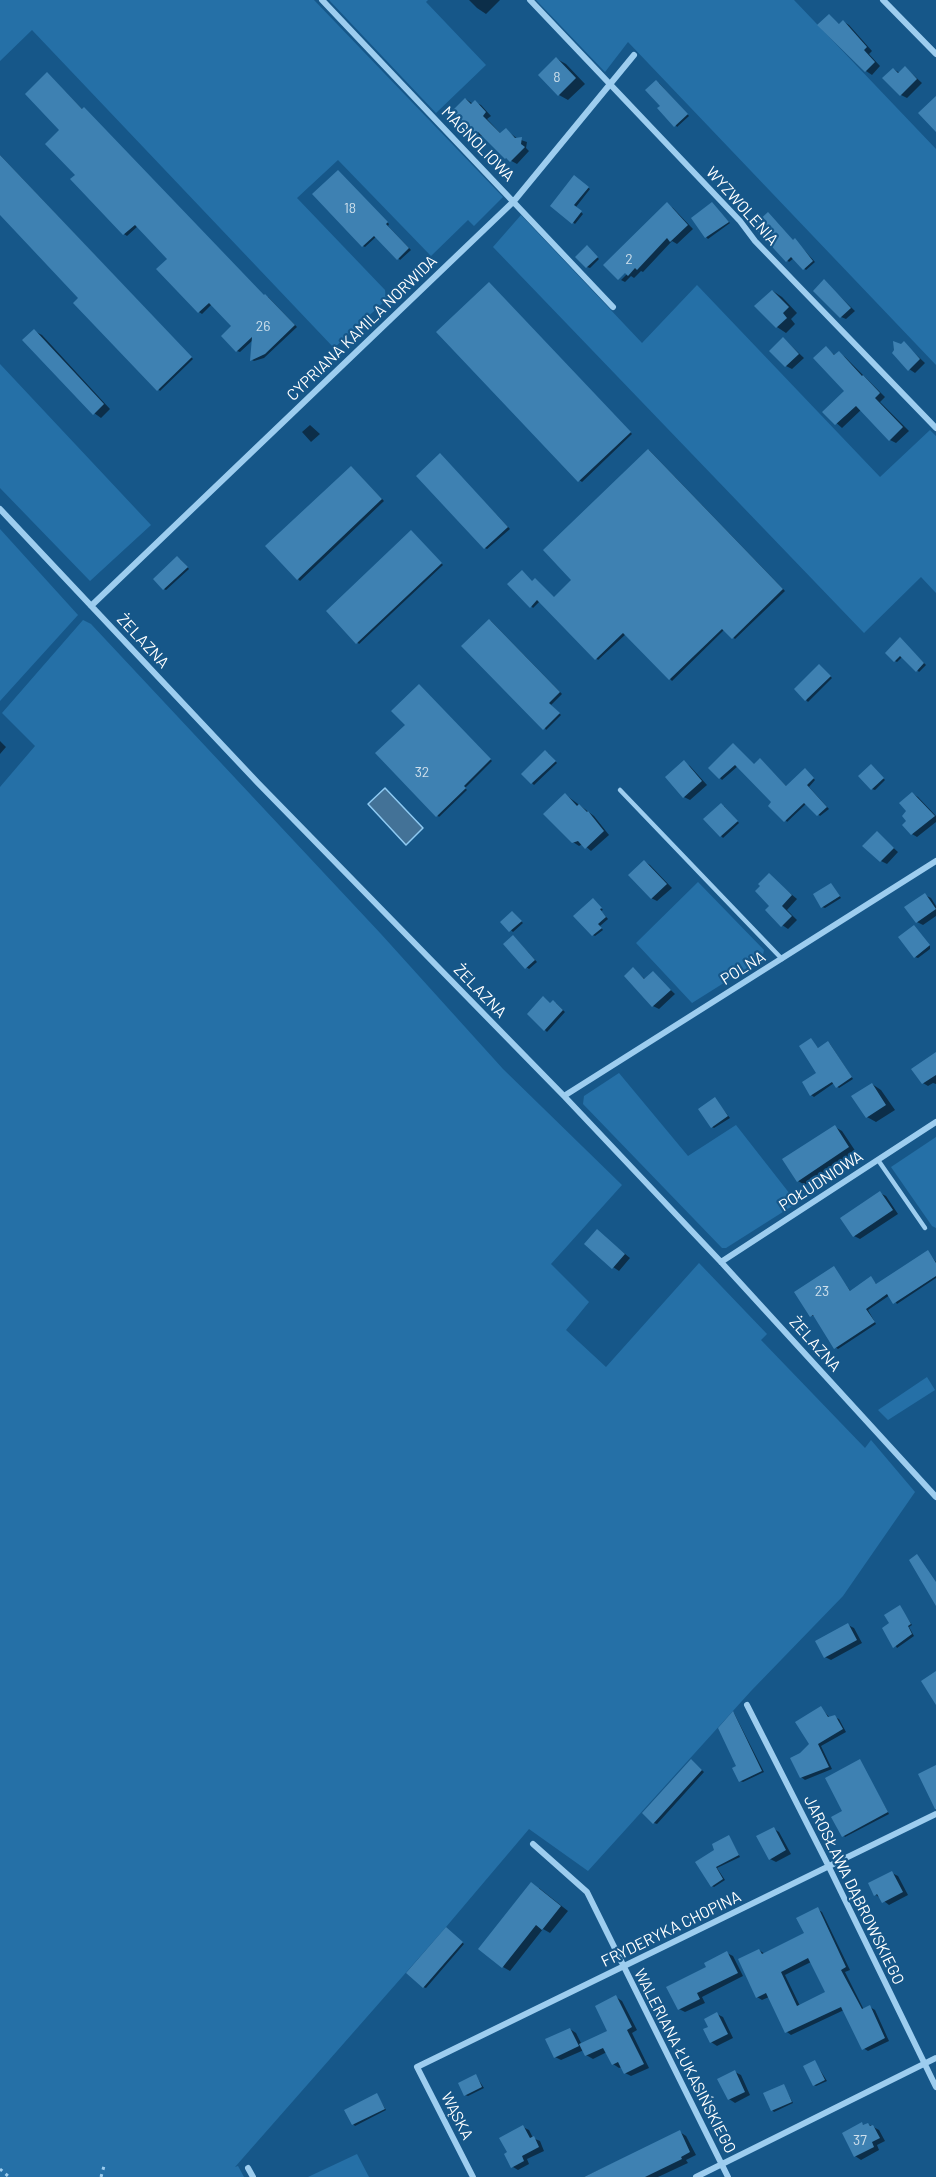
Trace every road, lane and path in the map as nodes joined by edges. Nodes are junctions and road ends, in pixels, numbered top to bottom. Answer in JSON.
{"nodes":[{"id":1,"x":322,"y":0,"type":"edge"},
{"id":2,"x":530,"y":0,"type":"edge"},
{"id":3,"x":883,"y":0,"type":"edge"},
{"id":4,"x":936,"y":54,"type":"edge"},
{"id":5,"x":634,"y":55,"type":"dead end"},
{"id":6,"x":611,"y":85,"type":"junction"},
{"id":7,"x":514,"y":201,"type":"junction"},
{"id":8,"x":613,"y":307,"type":"dead end"},
{"id":9,"x":936,"y":428,"type":"edge"},
{"id":10,"x":0,"y":509,"type":"edge"},
{"id":11,"x":91,"y":606,"type":"junction"},
{"id":12,"x":620,"y":790,"type":"dead end"},
{"id":13,"x":936,"y":861,"type":"edge"},
{"id":14,"x":782,"y":959,"type":"junction"},
{"id":15,"x":564,"y":1096,"type":"junction"},
{"id":16,"x":936,"y":1122,"type":"edge"},
{"id":17,"x":878,"y":1160,"type":"junction"},
{"id":18,"x":925,"y":1228,"type":"dead end"},
{"id":19,"x":721,"y":1262,"type":"junction"},
{"id":20,"x":936,"y":1497,"type":"edge"},
{"id":21,"x":747,"y":1705,"type":"dead end"},
{"id":22,"x":936,"y":1814,"type":"edge"},
{"id":23,"x":533,"y":1844,"type":"dead end"},
{"id":24,"x":828,"y":1865,"type":"junction"},
{"id":25,"x":624,"y":1968,"type":"junction"},
{"id":26,"x":936,"y":2058,"type":"edge"},
{"id":27,"x":924,"y":2064,"type":"junction"},
{"id":28,"x":417,"y":2067,"type":"joint"},
{"id":29,"x":936,"y":2087,"type":"edge"},
{"id":30,"x":722,"y":2164,"type":"junction"},
{"id":31,"x":104,"y":2166,"type":"dead end"},
{"id":32,"x":248,"y":2168,"type":"dead end"},
{"id":33,"x":0,"y":2169,"type":"edge"},
{"id":34,"x":9,"y":2177,"type":"edge"},
{"id":35,"x":101,"y":2177,"type":"edge"},
{"id":36,"x":253,"y":2177,"type":"edge"},
{"id":37,"x":474,"y":2177,"type":"edge"},
{"id":38,"x":696,"y":2177,"type":"edge"},
{"id":39,"x":728,"y":2177,"type":"edge"}],
"edges":[{"from":1,"to":7,"type":"street","name":"MAGNOLIOWA"},
{"from":2,"to":6,"type":"street","name":"WYZWOLENIA"},
{"from":3,"to":4,"type":"street"},
{"from":5,"to":6,"type":"street","name":"CYPRIANA KAMILA NORWIDA"},
{"from":6,"to":7,"type":"street","name":"CYPRIANA KAMILA NORWIDA"},
{"from":6,"to":9,"type":"street","name":"WYZWOLENIA"},
{"from":7,"to":8,"type":"street","name":"MAGNOLIOWA"},
{"from":7,"to":11,"type":"street","name":"CYPRIANA KAMILA NORWIDA"},
{"from":10,"to":11,"type":"street","name":"ŻELAZNA"},
{"from":11,"to":15,"type":"street","name":"ŻELAZNA"},
{"from":12,"to":14,"type":"lane"},
{"from":13,"to":14,"type":"street","name":"POLNA"},
{"from":14,"to":15,"type":"street","name":"POLNA"},
{"from":15,"to":19,"type":"street","name":"ŻELAZNA"},
{"from":16,"to":17,"type":"street","name":"POŁUDNIOWA"},
{"from":17,"to":18,"type":"lane"},
{"from":17,"to":19,"type":"street","name":"POŁUDNIOWA"},
{"from":19,"to":20,"type":"street","name":"ŻELAZNA"},
{"from":21,"to":24,"type":"street","name":"JAROSŁAWA DĄBROWSKIEGO"},
{"from":22,"to":24,"type":"street","name":"FRYDERYKA CHOPINA"},
{"from":23,"to":25,"type":"street","name":"WALERIANA ŁUKASIŃSKIEGO"},
{"from":24,"to":25,"type":"street","name":"FRYDERYKA CHOPINA"},
{"from":24,"to":27,"type":"street","name":"JAROSŁAWA DĄBROWSKIEGO"},
{"from":25,"to":28,"type":"street","name":"FRYDERYKA CHOPINA"},
{"from":25,"to":30,"type":"street","name":"WALERIANA ŁUKASIŃSKIEGO"},
{"from":26,"to":27,"type":"street"},
{"from":27,"to":29,"type":"street","name":"JAROSŁAWA DĄBROWSKIEGO"},
{"from":27,"to":30,"type":"street"},
{"from":28,"to":37,"type":"street","name":"WĄSKA"},
{"from":30,"to":38,"type":"street"},
{"from":30,"to":39,"type":"street","name":"WALERIANA ŁUKASIŃSKIEGO"},
{"from":31,"to":35,"type":"path"},
{"from":32,"to":36,"type":"street"},
{"from":33,"to":34,"type":"path"}]}
